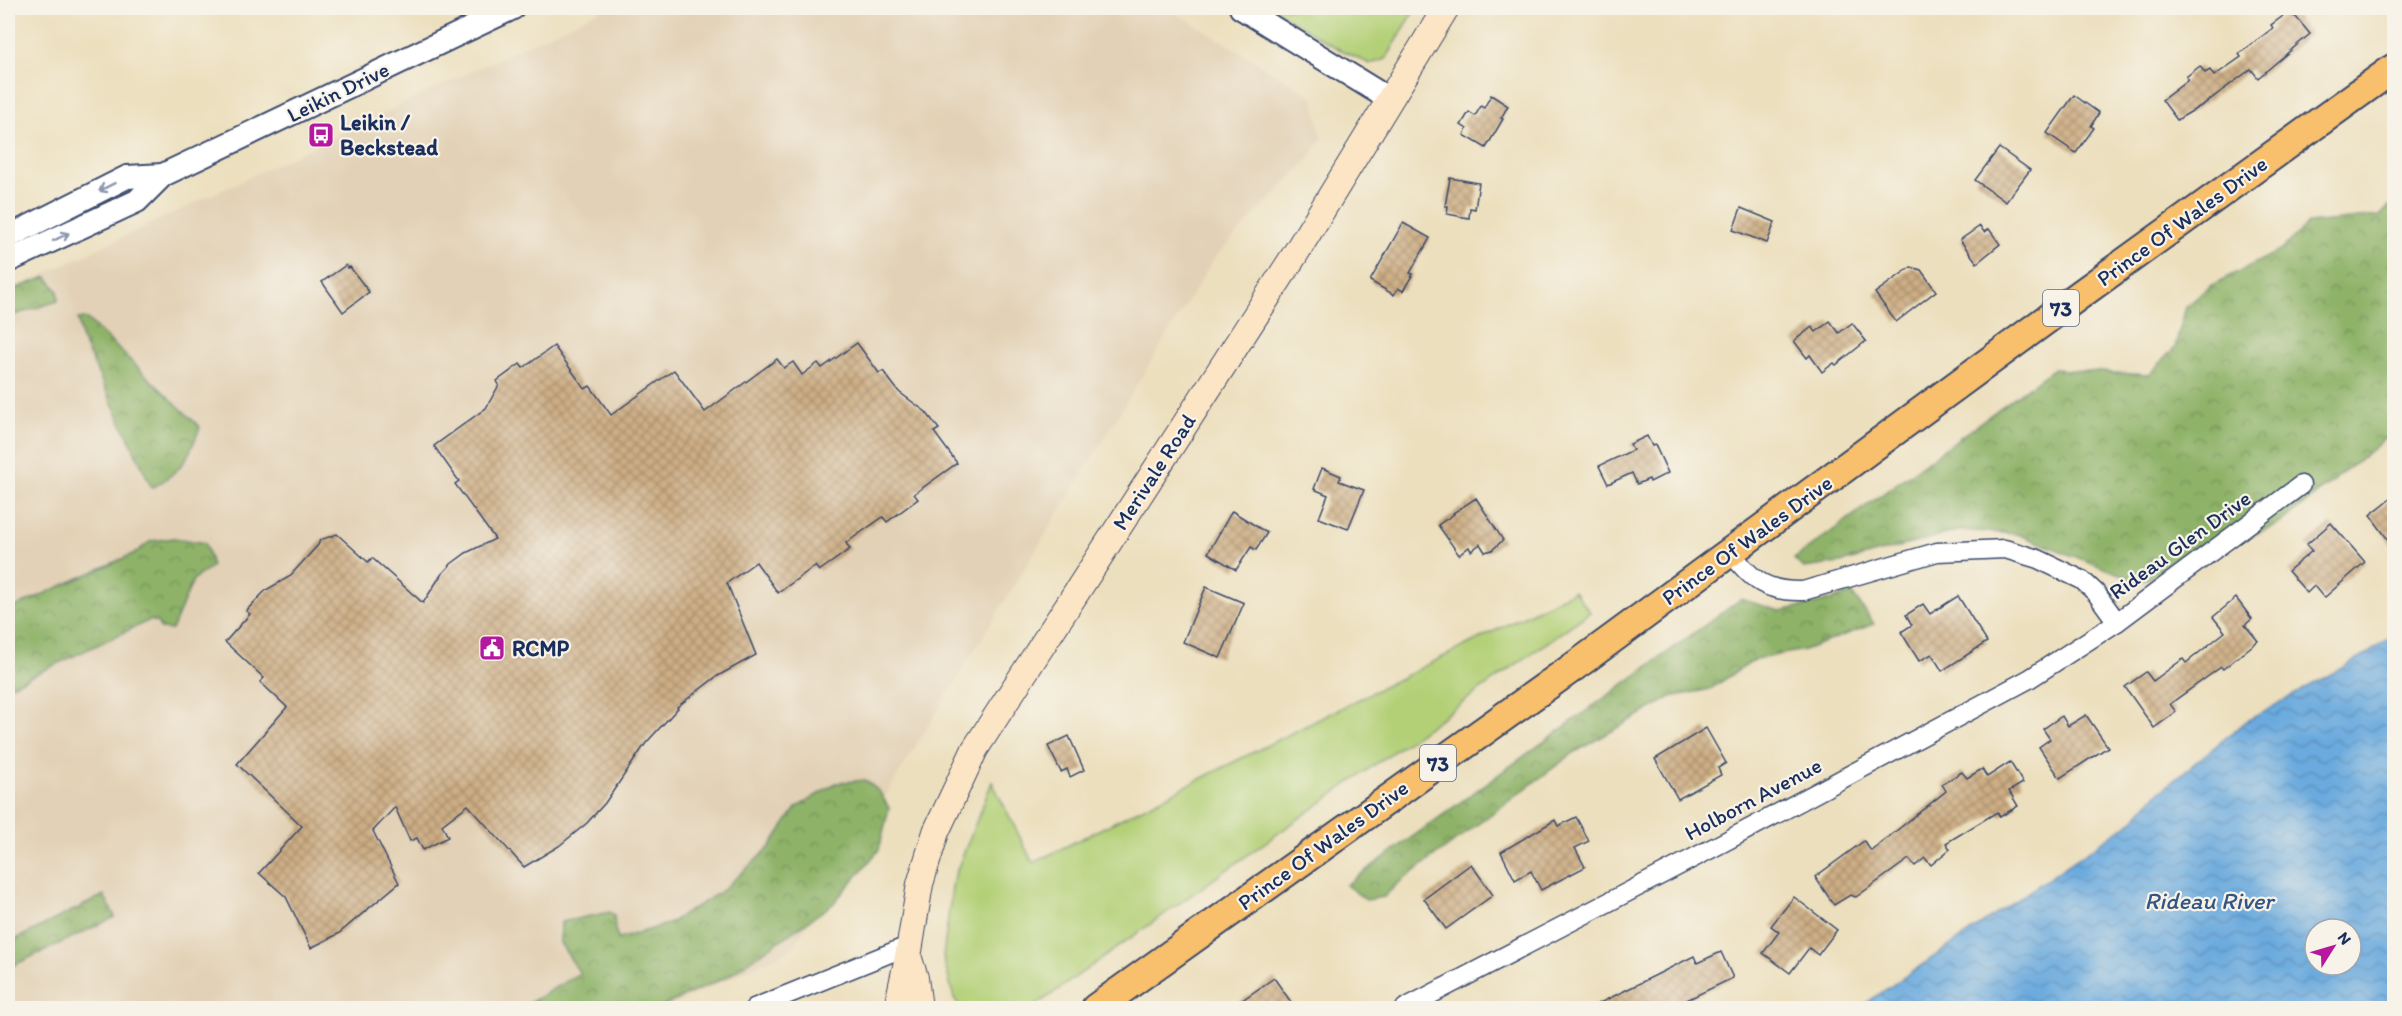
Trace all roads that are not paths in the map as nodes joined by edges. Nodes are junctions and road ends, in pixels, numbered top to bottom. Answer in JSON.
{"nodes":[{"id":1,"x":513,"y":8,"type":"edge"},
{"id":2,"x":1241,"y":8,"type":"edge"},
{"id":3,"x":1446,"y":8,"type":"edge"},
{"id":4,"x":2394,"y":68,"type":"edge"},
{"id":5,"x":1389,"y":99,"type":"junction"},
{"id":6,"x":163,"y":176,"type":"junction"},
{"id":7,"x":8,"y":237,"type":"edge"},
{"id":8,"x":8,"y":261,"type":"edge"},
{"id":9,"x":2301,"y":485,"type":"dead end"},
{"id":10,"x":1731,"y":552,"type":"junction"},
{"id":11,"x":2116,"y":622,"type":"junction"},
{"id":12,"x":909,"y":951,"type":"junction"},
{"id":13,"x":754,"y":1008,"type":"edge"},
{"id":14,"x":897,"y":1008,"type":"edge"},
{"id":15,"x":919,"y":1008,"type":"edge"},
{"id":16,"x":1096,"y":1008,"type":"edge"},
{"id":17,"x":1405,"y":1008,"type":"edge"}],
"edges":[{"from":1,"to":6,"type":"street","name":"Leikin Drive"},
{"from":2,"to":5,"type":"street"},
{"from":3,"to":5,"type":"main road","name":"Merivale Road"},
{"from":4,"to":10,"type":"main road","name":"Prince Of Wales Drive","number":"73"},
{"from":5,"to":12,"type":"main road","name":"Merivale Road"},
{"from":6,"to":7,"type":"street","name":"Leikin Drive","one_way":true},
{"from":8,"to":6,"type":"street","name":"Leikin Drive","one_way":true},
{"from":9,"to":11,"type":"street","name":"Rideau Glen Drive"},
{"from":10,"to":11,"type":"street","name":"Rideau Glen Drive"},
{"from":10,"to":16,"type":"main road","name":"Prince Of Wales Drive","number":"73"},
{"from":11,"to":17,"type":"street","name":"Holborn Avenue"},
{"from":12,"to":13,"type":"street"},
{"from":12,"to":14,"type":"main road","name":"Merivale Road"},
{"from":12,"to":15,"type":"main road","name":"Merivale Road"}]}
